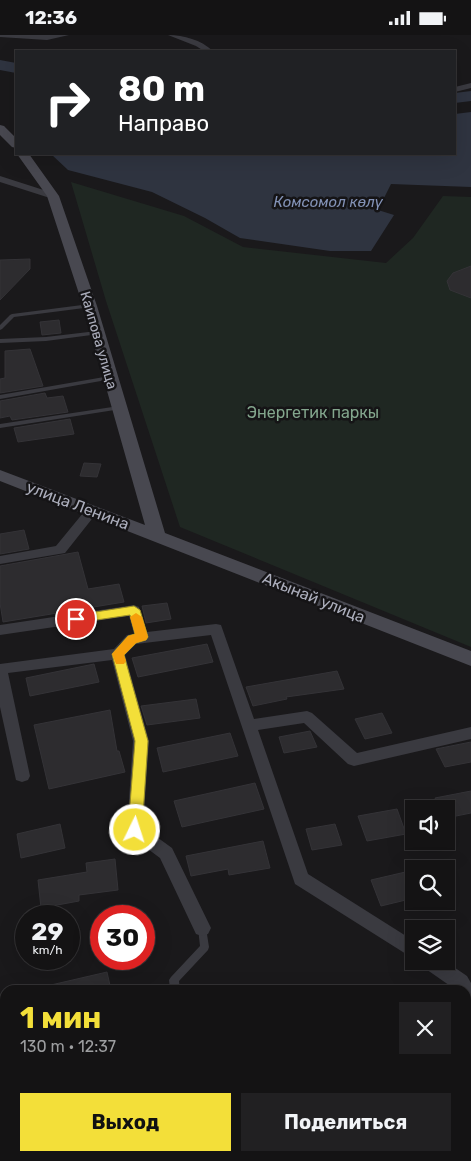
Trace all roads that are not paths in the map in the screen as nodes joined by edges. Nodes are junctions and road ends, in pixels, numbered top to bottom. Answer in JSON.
{"nodes":[{"id":1,"x":0,"y":35,"type":"edge"},
{"id":2,"x":65,"y":35,"type":"edge"},
{"id":3,"x":172,"y":35,"type":"edge"},
{"id":4,"x":207,"y":50,"type":"edge"},
{"id":5,"x":471,"y":85,"type":"edge"},
{"id":6,"x":456,"y":90,"type":"edge"},
{"id":7,"x":2,"y":132,"type":"edge"},
{"id":8,"x":15,"y":144,"type":"edge"},
{"id":9,"x":24,"y":155,"type":"edge"},
{"id":10,"x":0,"y":179,"type":"edge"},
{"id":11,"x":53,"y":196,"type":"junction"},
{"id":12,"x":90,"y":306,"type":"junction"},
{"id":13,"x":0,"y":327,"type":"edge"},
{"id":14,"x":97,"y":333,"type":"junction"},
{"id":15,"x":0,"y":341,"type":"edge"},
{"id":16,"x":110,"y":378,"type":"junction"},
{"id":17,"x":0,"y":397,"type":"edge"},
{"id":18,"x":119,"y":408,"type":"junction"},
{"id":19,"x":0,"y":426,"type":"edge"},
{"id":20,"x":0,"y":475,"type":"edge"},
{"id":21,"x":93,"y":510,"type":"junction"},
{"id":22,"x":156,"y":535,"type":"junction"},
{"id":23,"x":0,"y":560,"type":"edge"},
{"id":24,"x":0,"y":630,"type":"edge"},
{"id":25,"x":142,"y":637,"type":"junction"},
{"id":26,"x":118,"y":654,"type":"junction"},
{"id":27,"x":471,"y":659,"type":"edge"},
{"id":28,"x":0,"y":670,"type":"edge"},
{"id":29,"x":4,"y":709,"type":"edge"},
{"id":30,"x":249,"y":726,"type":"junction"},
{"id":31,"x":471,"y":733,"type":"edge"},
{"id":32,"x":22,"y":776,"type":"dead end"},
{"id":33,"x":202,"y":929,"type":"joint"},
{"id":34,"x":405,"y":945,"type":"edge"},
{"id":35,"x":443,"y":970,"type":"edge"},
{"id":36,"x":174,"y":985,"type":"edge"},
{"id":37,"x":463,"y":985,"type":"edge"}],
"edges":[{"from":1,"to":2,"type":"street"},
{"from":3,"to":4,"type":"street"},
{"from":5,"to":6,"type":"street"},
{"from":7,"to":8,"type":"main road"},
{"from":9,"to":11,"type":"main road","name":"Каипова улица"},
{"from":10,"to":11,"type":"street"},
{"from":11,"to":12,"type":"main road","name":"Каипова улица"},
{"from":12,"to":13,"type":"lane"},
{"from":12,"to":14,"type":"main road","name":"Каипова улица"},
{"from":14,"to":15,"type":"lane"},
{"from":14,"to":16,"type":"main road","name":"Каипова улица"},
{"from":16,"to":17,"type":"lane"},
{"from":16,"to":18,"type":"main road","name":"Каипова улица"},
{"from":18,"to":19,"type":"lane"},
{"from":18,"to":22,"type":"main road","name":"Каипова улица"},
{"from":20,"to":21,"type":"main road","name":"улица Ленина"},
{"from":21,"to":22,"type":"main road","name":"улица Ленина"},
{"from":21,"to":23,"type":"street"},
{"from":22,"to":27,"type":"main road","name":"Акынай улица"},
{"from":24,"to":25,"type":"street"},
{"from":25,"to":26,"type":"street"},
{"from":25,"to":30,"type":"street"},
{"from":26,"to":28,"type":"street"},
{"from":26,"to":33,"type":"street"},
{"from":28,"to":29,"type":"street"},
{"from":29,"to":32,"type":"street"},
{"from":30,"to":31,"type":"street"},
{"from":30,"to":34,"type":"street"},
{"from":33,"to":36,"type":"lane"},
{"from":35,"to":37,"type":"street"}]}
